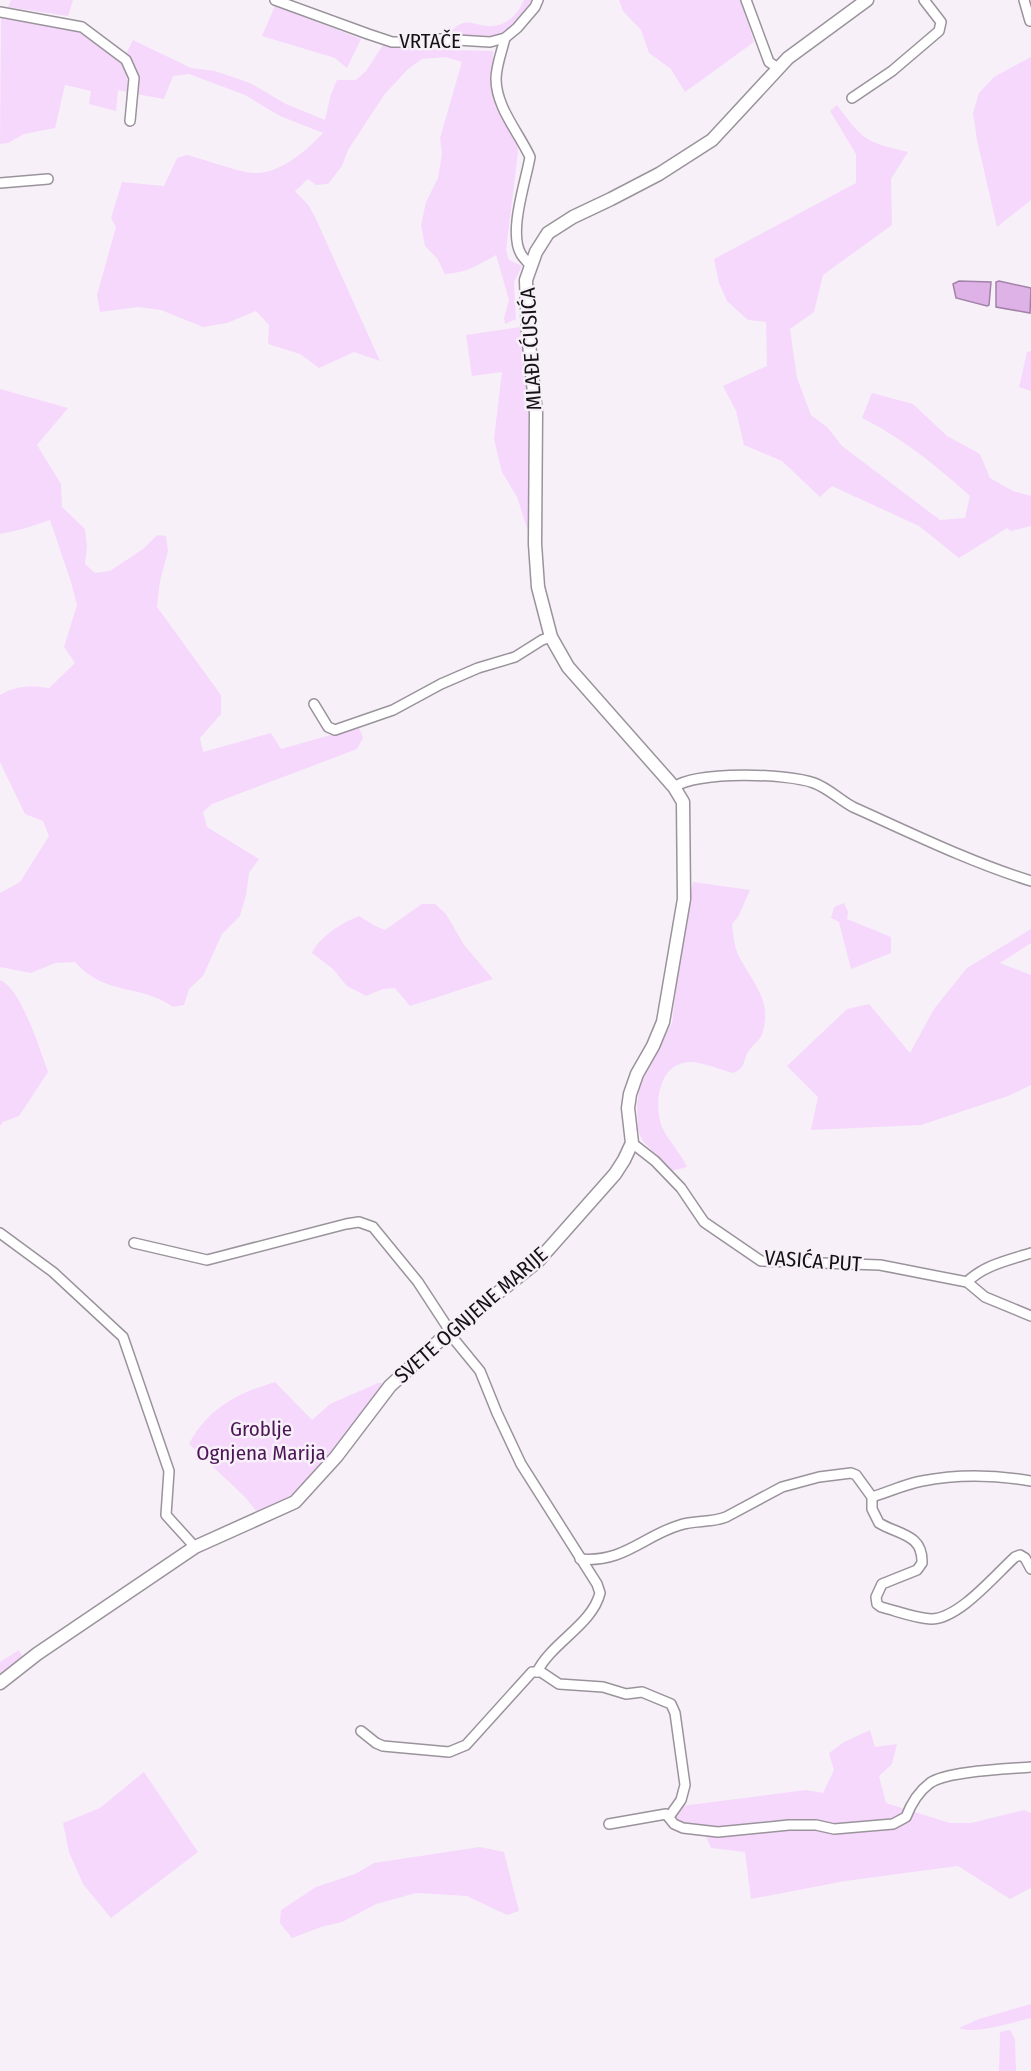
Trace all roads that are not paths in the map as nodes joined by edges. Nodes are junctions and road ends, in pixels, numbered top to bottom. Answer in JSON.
{"nodes":[{"id":1,"x":275,"y":0,"type":"edge"},
{"id":2,"x":538,"y":0,"type":"edge"},
{"id":3,"x":746,"y":0,"type":"edge"},
{"id":4,"x":867,"y":0,"type":"edge"},
{"id":5,"x":924,"y":0,"type":"edge"},
{"id":6,"x":1024,"y":0,"type":"edge"},
{"id":7,"x":0,"y":12,"type":"edge"},
{"id":8,"x":1030,"y":21,"type":"edge"},
{"id":9,"x":505,"y":38,"type":"junction"},
{"id":10,"x":778,"y":68,"type":"junction"},
{"id":11,"x":852,"y":98,"type":"dead end"},
{"id":12,"x":130,"y":121,"type":"dead end"},
{"id":13,"x":48,"y":179,"type":"dead end"},
{"id":14,"x":0,"y":183,"type":"edge"},
{"id":15,"x":530,"y":265,"type":"junction"},
{"id":16,"x":551,"y":637,"type":"junction"},
{"id":17,"x":314,"y":704,"type":"dead end"},
{"id":18,"x":674,"y":787,"type":"junction"},
{"id":19,"x":1031,"y":881,"type":"edge"},
{"id":20,"x":632,"y":1143,"type":"junction"},
{"id":21,"x":0,"y":1233,"type":"edge"},
{"id":22,"x":134,"y":1243,"type":"dead end"},
{"id":23,"x":1031,"y":1253,"type":"edge"},
{"id":24,"x":967,"y":1282,"type":"junction"},
{"id":25,"x":1031,"y":1316,"type":"edge"},
{"id":26,"x":450,"y":1331,"type":"junction"},
{"id":27,"x":1031,"y":1481,"type":"edge"},
{"id":28,"x":872,"y":1497,"type":"junction"},
{"id":29,"x":195,"y":1547,"type":"junction"},
{"id":30,"x":580,"y":1559,"type":"junction"},
{"id":31,"x":1031,"y":1569,"type":"edge"},
{"id":32,"x":537,"y":1672,"type":"junction"},
{"id":33,"x":0,"y":1683,"type":"edge"},
{"id":34,"x":361,"y":1731,"type":"dead end"},
{"id":35,"x":1031,"y":1767,"type":"edge"},
{"id":36,"x":669,"y":1817,"type":"junction"},
{"id":37,"x":609,"y":1824,"type":"dead end"}],
"edges":[{"from":1,"to":9,"type":"street","name":"VRTAČE"},
{"from":2,"to":9,"type":"street"},
{"from":3,"to":10,"type":"street"},
{"from":4,"to":10,"type":"street","name":"MLAĐE ĆUSIĆA"},
{"from":5,"to":11,"type":"street"},
{"from":6,"to":8,"type":"street"},
{"from":7,"to":12,"type":"street"},
{"from":9,"to":15,"type":"street"},
{"from":10,"to":15,"type":"street","name":"MLAĐE ĆUSIĆA"},
{"from":13,"to":14,"type":"street"},
{"from":15,"to":16,"type":"street","name":"MLAĐE ĆUSIĆA"},
{"from":16,"to":17,"type":"street"},
{"from":16,"to":18,"type":"street","name":"MLAĐE ĆUSIĆA"},
{"from":18,"to":19,"type":"street"},
{"from":18,"to":20,"type":"street"},
{"from":20,"to":24,"type":"street","name":"VASIĆA PUT"},
{"from":20,"to":26,"type":"street","name":"SVETE OGNJENE MARIJE"},
{"from":21,"to":29,"type":"street"},
{"from":22,"to":26,"type":"street"},
{"from":23,"to":24,"type":"street"},
{"from":24,"to":25,"type":"street","name":"VASIĆA PUT"},
{"from":26,"to":29,"type":"street","name":"SVETE OGNJENE MARIJE"},
{"from":26,"to":30,"type":"street"},
{"from":27,"to":28,"type":"street"},
{"from":28,"to":30,"type":"street"},
{"from":28,"to":31,"type":"street"},
{"from":29,"to":33,"type":"street","name":"SVETE OGNJENE MARIJE"},
{"from":30,"to":32,"type":"street"},
{"from":32,"to":34,"type":"street"},
{"from":32,"to":36,"type":"street"},
{"from":35,"to":36,"type":"street"},
{"from":36,"to":37,"type":"street"}]}
